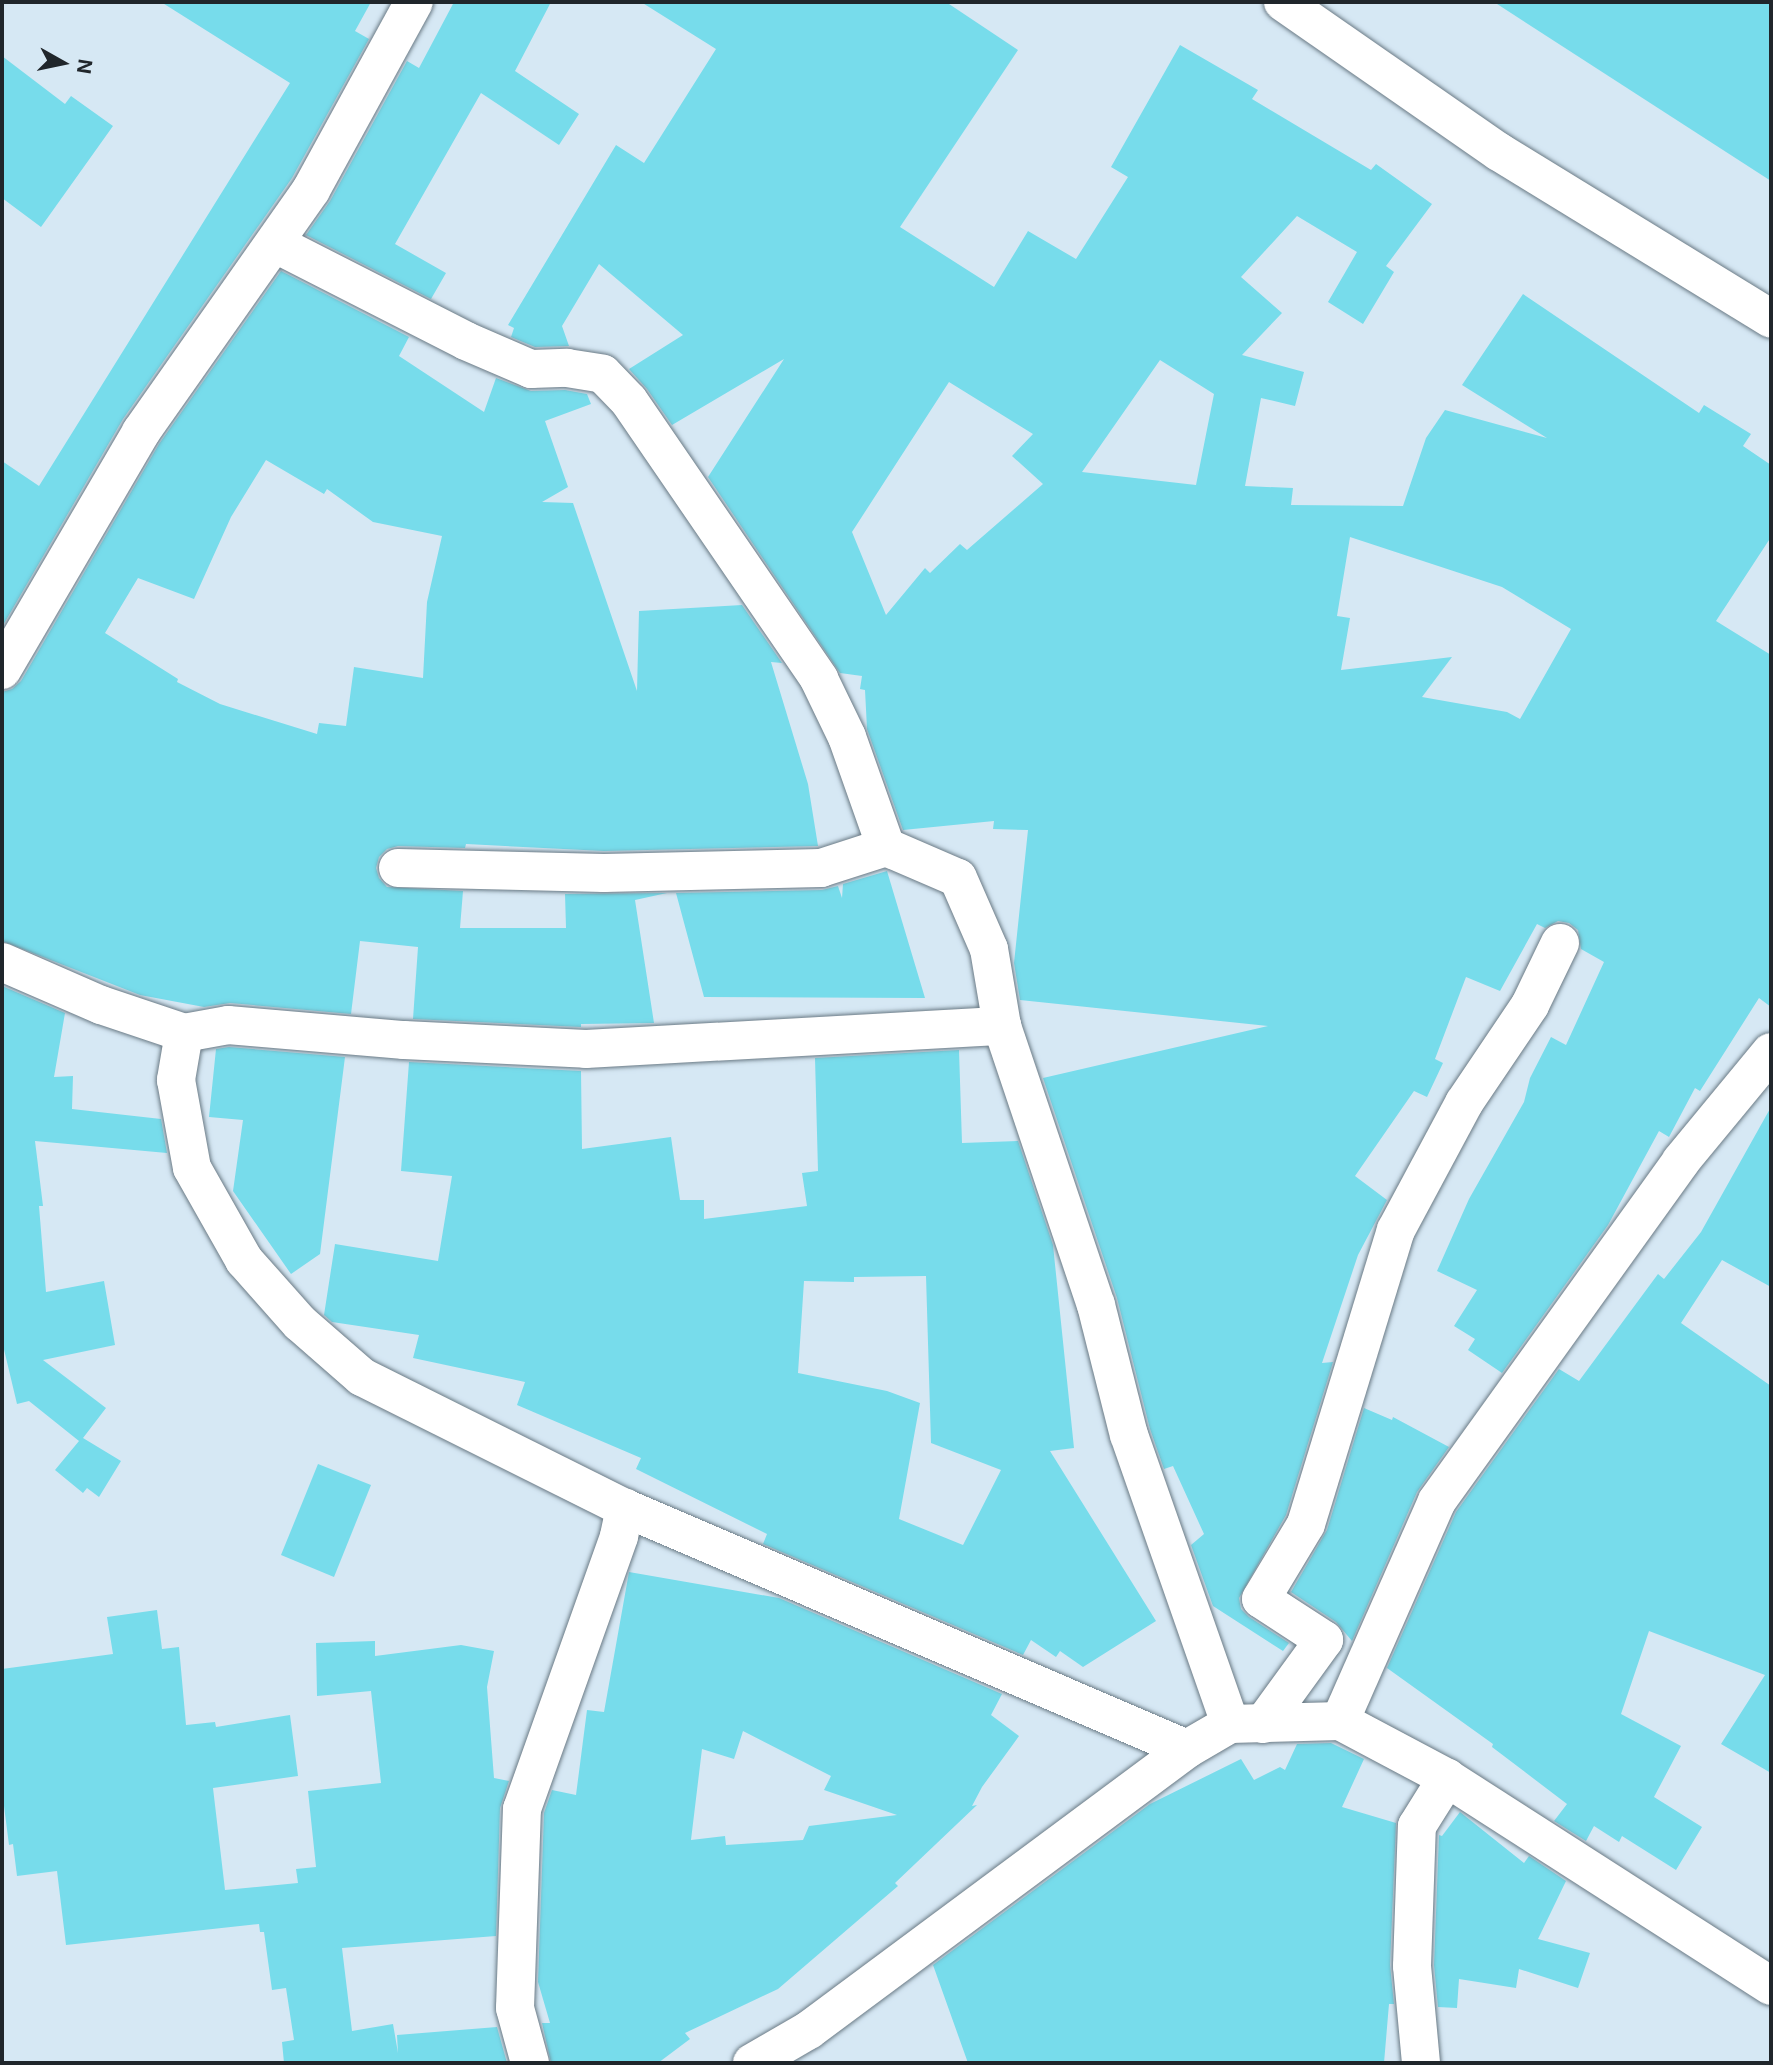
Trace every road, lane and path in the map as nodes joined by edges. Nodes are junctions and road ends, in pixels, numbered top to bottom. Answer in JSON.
{"nodes":[{"id":1,"x":414,"y":2,"type":"edge"},
{"id":2,"x":1283,"y":2,"type":"edge"},
{"id":3,"x":276,"y":244,"type":"junction"},
{"id":4,"x":1771,"y":319,"type":"edge"},
{"id":5,"x":2,"y":670,"type":"edge"},
{"id":6,"x":886,"y":848,"type":"junction"},
{"id":7,"x":398,"y":869,"type":"dead end"},
{"id":8,"x":1560,"y":943,"type":"dead end"},
{"id":9,"x":2,"y":962,"type":"edge"},
{"id":10,"x":1002,"y":1027,"type":"junction"},
{"id":11,"x":184,"y":1032,"type":"junction"},
{"id":12,"x":1771,"y":1052,"type":"edge"},
{"id":13,"x":625,"y":1508,"type":"junction"},
{"id":14,"x":1340,"y":1721,"type":"junction"},
{"id":15,"x":1246,"y":1724,"type":"junction"},
{"id":16,"x":1187,"y":1749,"type":"junction"},
{"id":17,"x":1447,"y":1778,"type":"junction"},
{"id":18,"x":1771,"y":1986,"type":"edge"},
{"id":19,"x":530,"y":2063,"type":"edge"},
{"id":20,"x":752,"y":2063,"type":"edge"},
{"id":21,"x":1421,"y":2063,"type":"edge"}],
"edges":[{"from":1,"to":3,"type":"street"},
{"from":2,"to":4,"type":"street"},
{"from":3,"to":5,"type":"street"},
{"from":3,"to":6,"type":"street"},
{"from":6,"to":7,"type":"street"},
{"from":6,"to":10,"type":"street"},
{"from":8,"to":15,"type":"street"},
{"from":9,"to":11,"type":"street"},
{"from":10,"to":11,"type":"street"},
{"from":10,"to":15,"type":"street"},
{"from":11,"to":13,"type":"street"},
{"from":12,"to":14,"type":"street"},
{"from":13,"to":16,"type":"street"},
{"from":13,"to":19,"type":"street"},
{"from":14,"to":15,"type":"street"},
{"from":14,"to":17,"type":"street"},
{"from":15,"to":16,"type":"street"},
{"from":16,"to":20,"type":"street"},
{"from":17,"to":18,"type":"street"},
{"from":17,"to":21,"type":"street"}]}
